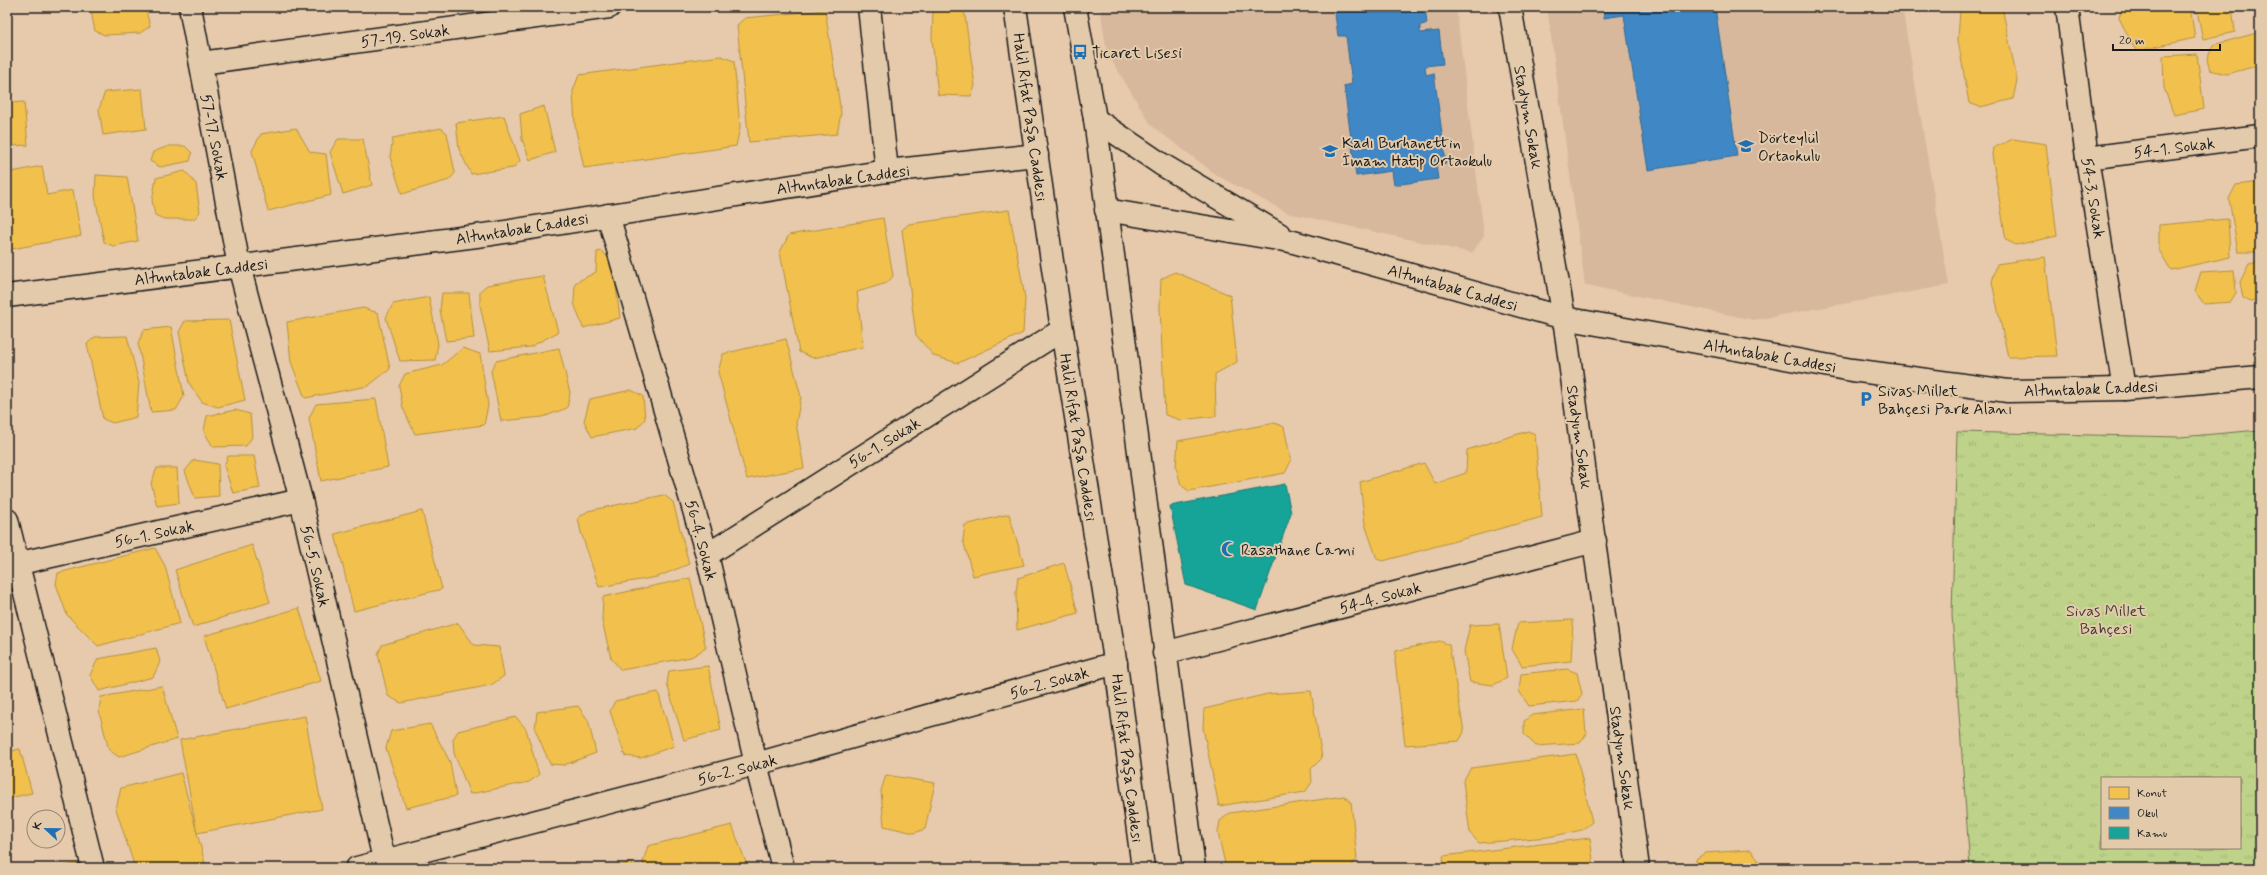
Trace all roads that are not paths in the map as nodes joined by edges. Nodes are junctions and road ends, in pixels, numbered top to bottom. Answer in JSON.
{"nodes":[{"id":1,"x":190,"y":7,"type":"edge"},
{"id":2,"x":609,"y":7,"type":"edge"},
{"id":3,"x":869,"y":7,"type":"edge"},
{"id":4,"x":1015,"y":7,"type":"edge"},
{"id":5,"x":1075,"y":7,"type":"edge"},
{"id":6,"x":1510,"y":7,"type":"edge"},
{"id":7,"x":2067,"y":7,"type":"edge"},
{"id":8,"x":569,"y":10,"type":"edge"},
{"id":9,"x":201,"y":63,"type":"junction"},
{"id":10,"x":1095,"y":119,"type":"junction"},
{"id":11,"x":2260,"y":136,"type":"edge"},
{"id":12,"x":1037,"y":155,"type":"junction"},
{"id":13,"x":2087,"y":158,"type":"junction"},
{"id":14,"x":887,"y":171,"type":"junction"},
{"id":15,"x":1106,"y":210,"type":"junction"},
{"id":16,"x":608,"y":215,"type":"junction"},
{"id":17,"x":1290,"y":241,"type":"junction"},
{"id":18,"x":239,"y":266,"type":"junction"},
{"id":19,"x":7,"y":296,"type":"edge"},
{"id":20,"x":1564,"y":318,"type":"junction"},
{"id":21,"x":1062,"y":330,"type":"junction"},
{"id":22,"x":2260,"y":377,"type":"edge"},
{"id":23,"x":2124,"y":389,"type":"junction"},
{"id":24,"x":301,"y":500,"type":"junction"},
{"id":25,"x":7,"y":520,"type":"edge"},
{"id":26,"x":1595,"y":541,"type":"junction"},
{"id":27,"x":707,"y":555,"type":"junction"},
{"id":28,"x":13,"y":564,"type":"edge"},
{"id":29,"x":1164,"y":653,"type":"junction"},
{"id":30,"x":1116,"y":663,"type":"junction"},
{"id":31,"x":756,"y":764,"type":"junction"},
{"id":32,"x":385,"y":864,"type":"edge"},
{"id":33,"x":93,"y":868,"type":"edge"},
{"id":34,"x":357,"y":868,"type":"edge"},
{"id":35,"x":782,"y":868,"type":"edge"},
{"id":36,"x":1143,"y":868,"type":"edge"},
{"id":37,"x":1194,"y":868,"type":"edge"},
{"id":38,"x":1638,"y":868,"type":"edge"}],
"edges":[{"from":1,"to":9,"type":"street","name":"57-17. Sokak"},
{"from":2,"to":8,"type":"street","name":"57-19. Sokak"},
{"from":3,"to":14,"type":"street"},
{"from":4,"to":12,"type":"street","name":"Halil Rıfat Paşa Caddesi"},
{"from":5,"to":10,"type":"street"},
{"from":6,"to":20,"type":"street","name":"Stadyum Sokak"},
{"from":7,"to":13,"type":"street","name":"54-3. Sokak"},
{"from":8,"to":9,"type":"street","name":"57-19. Sokak"},
{"from":9,"to":18,"type":"street","name":"57-17. Sokak"},
{"from":10,"to":15,"type":"street"},
{"from":10,"to":17,"type":"street","name":"Altuntabak Caddesi"},
{"from":11,"to":13,"type":"street","name":"54-1. Sokak"},
{"from":12,"to":14,"type":"street","name":"Altuntabak Caddesi"},
{"from":12,"to":21,"type":"street","name":"Halil Rıfat Paşa Caddesi"},
{"from":13,"to":23,"type":"street","name":"54-3. Sokak"},
{"from":14,"to":16,"type":"street","name":"Altuntabak Caddesi"},
{"from":15,"to":17,"type":"street","name":"Altuntabak Caddesi"},
{"from":15,"to":29,"type":"street"},
{"from":16,"to":18,"type":"street","name":"Altuntabak Caddesi"},
{"from":16,"to":27,"type":"street","name":"56-4. Sokak"},
{"from":17,"to":20,"type":"street","name":"Altuntabak Caddesi"},
{"from":18,"to":19,"type":"street","name":"Altuntabak Caddesi"},
{"from":18,"to":24,"type":"street","name":"56-5. Sokak"},
{"from":20,"to":23,"type":"street","name":"Altuntabak Caddesi"},
{"from":20,"to":26,"type":"street","name":"Stadyum Sokak"},
{"from":21,"to":27,"type":"street","name":"56-1. Sokak"},
{"from":21,"to":30,"type":"street","name":"Halil Rıfat Paşa Caddesi"},
{"from":22,"to":23,"type":"street","name":"Altuntabak Caddesi"},
{"from":24,"to":28,"type":"street","name":"56-1. Sokak"},
{"from":24,"to":32,"type":"street","name":"56-5. Sokak"},
{"from":25,"to":28,"type":"street"},
{"from":26,"to":29,"type":"street","name":"54-4. Sokak"},
{"from":26,"to":38,"type":"street","name":"Stadyum Sokak"},
{"from":27,"to":31,"type":"street","name":"56-4. Sokak"},
{"from":28,"to":33,"type":"street"},
{"from":29,"to":37,"type":"street"},
{"from":30,"to":31,"type":"street","name":"56-2. Sokak"},
{"from":30,"to":36,"type":"street","name":"Halil Rıfat Paşa Caddesi"},
{"from":31,"to":32,"type":"street","name":"56-2. Sokak"},
{"from":31,"to":35,"type":"street","name":"56-4. Sokak"},
{"from":32,"to":34,"type":"street","name":"56-2. Sokak"}]}
